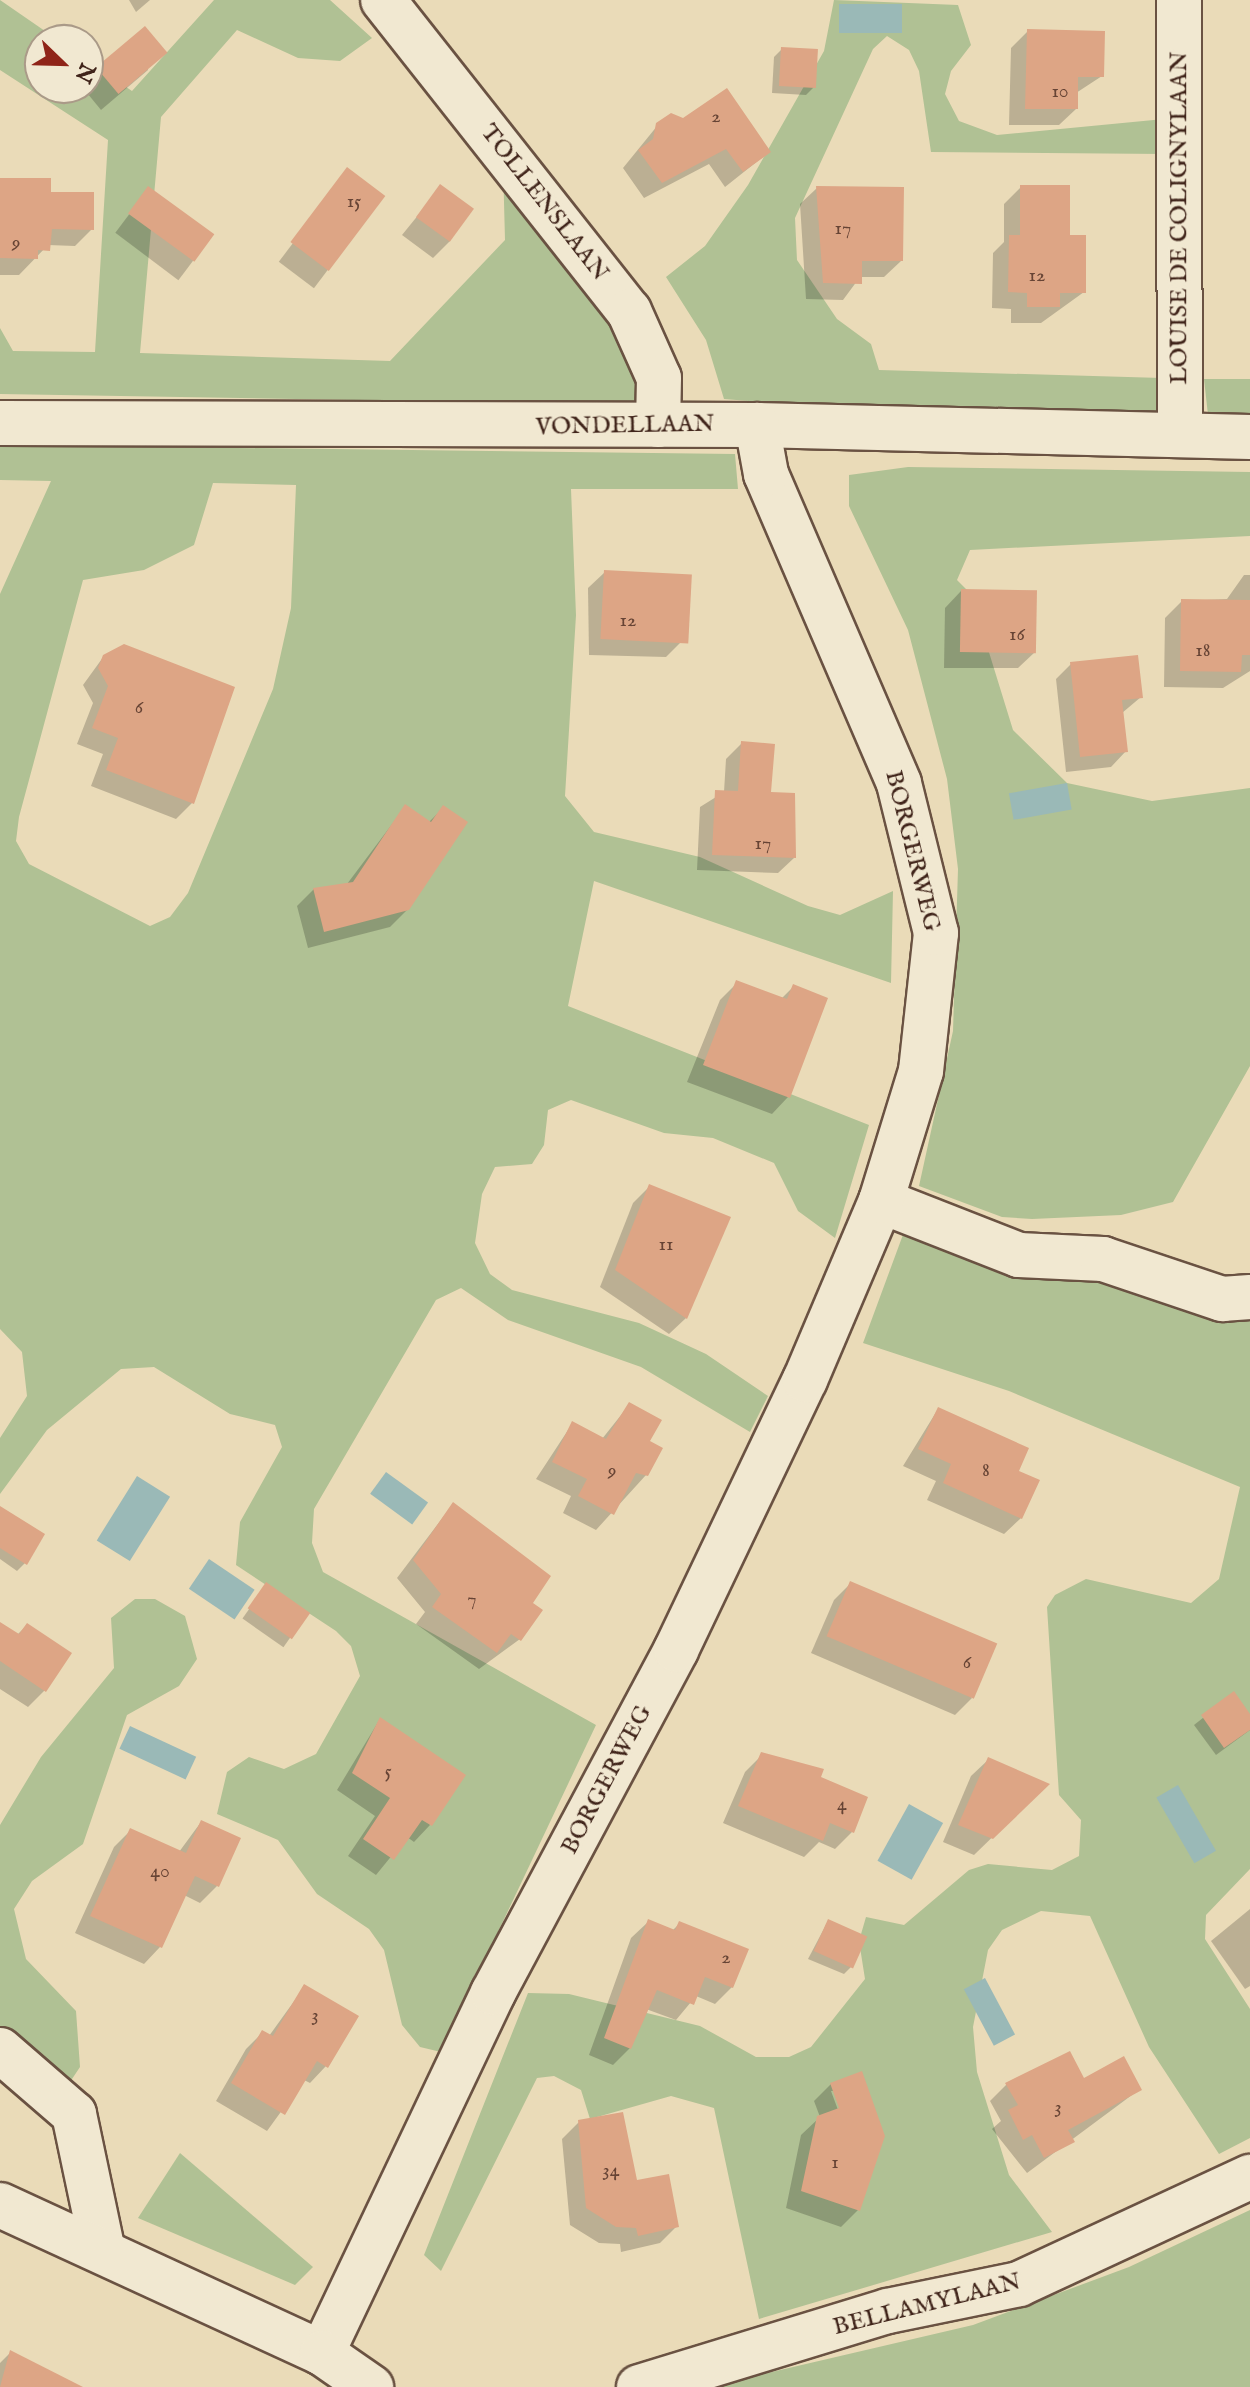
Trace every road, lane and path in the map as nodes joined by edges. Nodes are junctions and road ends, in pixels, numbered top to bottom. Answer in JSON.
{"nodes":[{"id":1,"x":383,"y":0,"type":"edge"},
{"id":2,"x":1179,"y":0,"type":"edge"},
{"id":3,"x":0,"y":423,"type":"edge"},
{"id":4,"x":658,"y":425,"type":"junction"},
{"id":5,"x":757,"y":425,"type":"junction"},
{"id":6,"x":1180,"y":435,"type":"junction"},
{"id":7,"x":1250,"y":437,"type":"edge"},
{"id":8,"x":881,"y":1201,"type":"junction"},
{"id":9,"x":1250,"y":1297,"type":"edge"},
{"id":10,"x":0,"y":2050,"type":"edge"},
{"id":11,"x":1250,"y":2177,"type":"edge"},
{"id":12,"x":0,"y":2205,"type":"edge"},
{"id":13,"x":102,"y":2247,"type":"junction"},
{"id":14,"x":322,"y":2353,"type":"junction"},
{"id":15,"x":371,"y":2387,"type":"edge"},
{"id":16,"x":639,"y":2387,"type":"edge"}],
"edges":[{"from":1,"to":4,"type":"street","name":"TOLLENSLAAN"},
{"from":2,"to":6,"type":"street","name":"LOUISE DE COLIGNYLAAN"},
{"from":3,"to":4,"type":"street","name":"VONDELLAAN"},
{"from":4,"to":5,"type":"street","name":"VONDELLAAN"},
{"from":5,"to":6,"type":"street","name":"VONDELLAAN"},
{"from":5,"to":8,"type":"street","name":"BORGERWEG"},
{"from":6,"to":7,"type":"street","name":"VONDELLAAN"},
{"from":8,"to":9,"type":"street"},
{"from":8,"to":14,"type":"street","name":"BORGERWEG"},
{"from":10,"to":13,"type":"street"},
{"from":11,"to":16,"type":"street","name":"BELLAMYLAAN"},
{"from":12,"to":13,"type":"street"},
{"from":13,"to":14,"type":"street"},
{"from":14,"to":15,"type":"street"}]}
